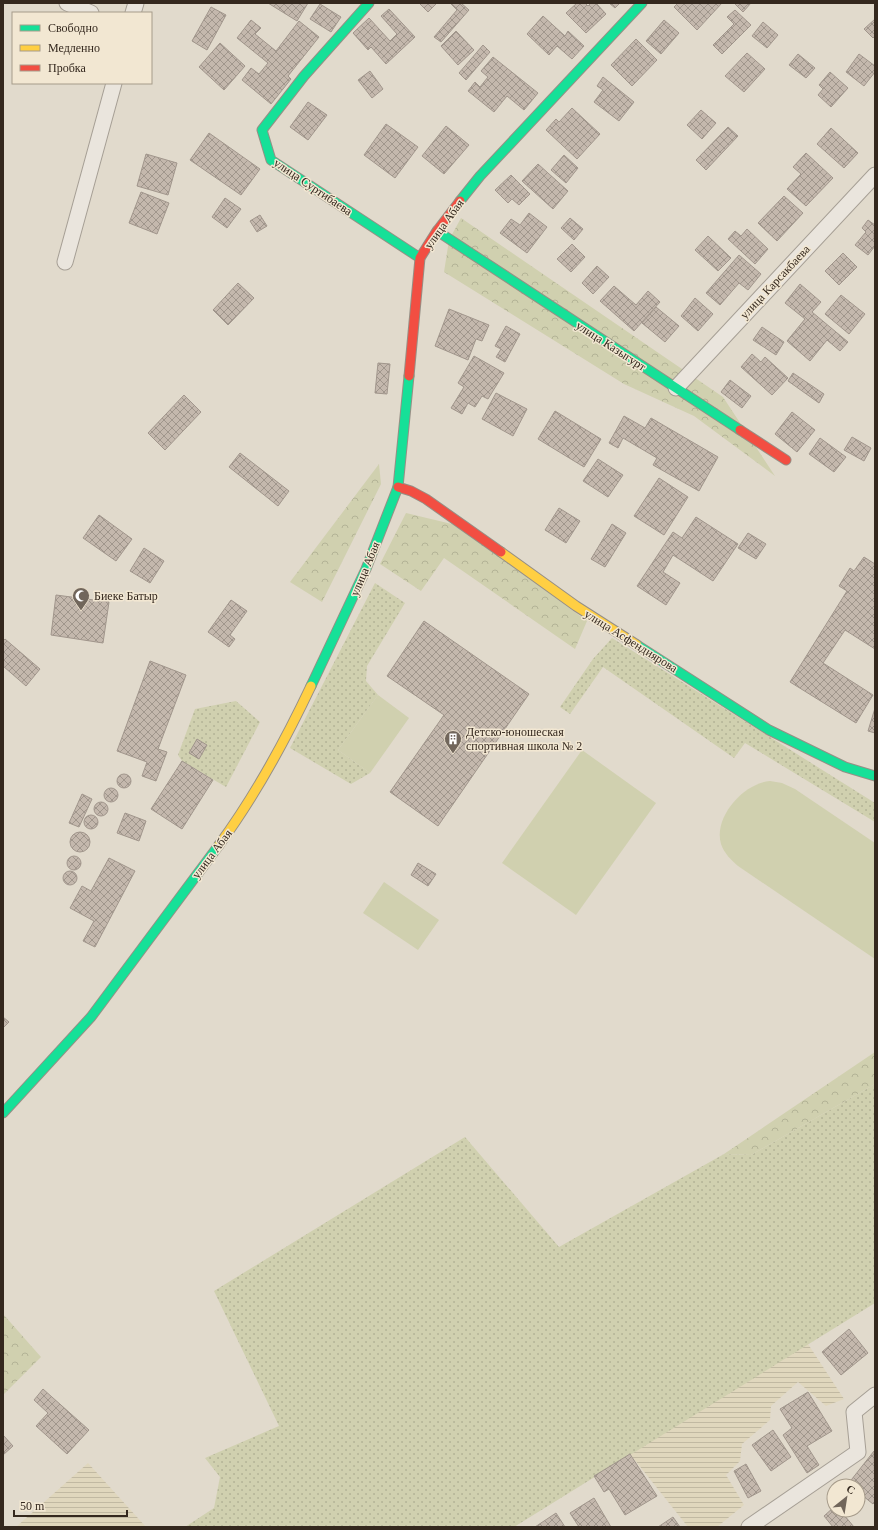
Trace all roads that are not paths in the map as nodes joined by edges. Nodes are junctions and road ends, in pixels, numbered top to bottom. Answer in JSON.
{"nodes":[{"id":1,"x":67,"y":3,"type":"edge"},
{"id":2,"x":369,"y":3,"type":"edge"},
{"id":3,"x":642,"y":3,"type":"edge"},
{"id":4,"x":89,"y":12,"type":"edge"},
{"id":5,"x":114,"y":84,"type":"edge"},
{"id":6,"x":875,"y":175,"type":"edge"},
{"id":7,"x":437,"y":231,"type":"junction"},
{"id":8,"x":420,"y":258,"type":"junction"},
{"id":9,"x":65,"y":262,"type":"dead end"},
{"id":10,"x":676,"y":388,"type":"junction"},
{"id":11,"x":786,"y":460,"type":"dead end"},
{"id":12,"x":398,"y":487,"type":"junction"},
{"id":13,"x":875,"y":776,"type":"edge"},
{"id":14,"x":3,"y":1113,"type":"edge"},
{"id":15,"x":875,"y":1395,"type":"edge"},
{"id":16,"x":749,"y":1527,"type":"edge"}],
"edges":[{"from":1,"to":4,"type":"street"},
{"from":2,"to":8,"type":"street","name":"улица Суртибаева"},
{"from":3,"to":7,"type":"street","name":"улица Абая"},
{"from":5,"to":9,"type":"street"},
{"from":6,"to":10,"type":"street","name":"улица Карсакбаева"},
{"from":7,"to":8,"type":"street","name":"улица Абая"},
{"from":7,"to":10,"type":"street","name":"улица Казыгурт"},
{"from":8,"to":12,"type":"street","name":"улица Абая"},
{"from":10,"to":11,"type":"street","name":"улица Казыгурт"},
{"from":12,"to":13,"type":"street","name":"улица Асфендиярова"},
{"from":12,"to":14,"type":"street","name":"улица Абая"},
{"from":15,"to":16,"type":"street"}]}
